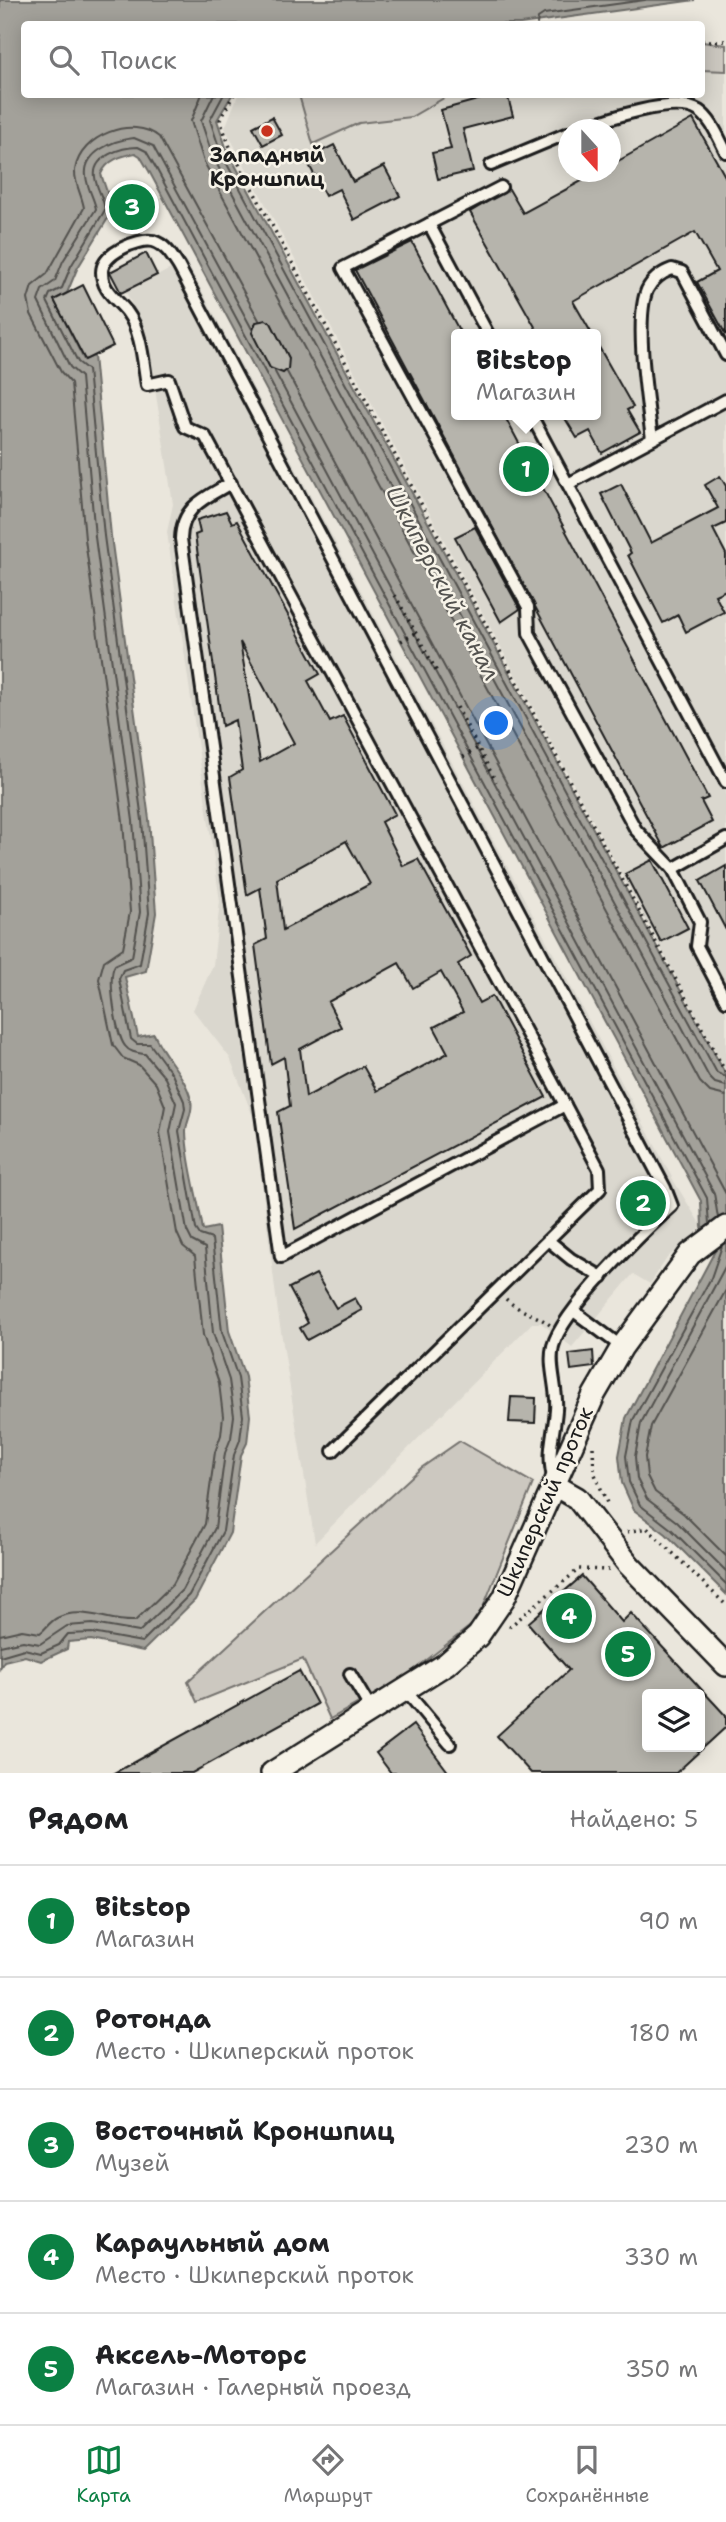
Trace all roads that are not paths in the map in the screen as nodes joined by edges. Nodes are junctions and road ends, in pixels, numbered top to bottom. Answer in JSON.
{"nodes":[{"id":1,"x":612,"y":119,"type":"edge"},
{"id":2,"x":558,"y":138,"type":"edge"},
{"id":3,"x":726,"y":152,"type":"edge"},
{"id":4,"x":491,"y":165,"type":"dead end"},
{"id":5,"x":501,"y":187,"type":"dead end"},
{"id":6,"x":429,"y":224,"type":"junction"},
{"id":7,"x":485,"y":329,"type":"edge"},
{"id":8,"x":726,"y":355,"type":"edge"},
{"id":9,"x":726,"y":400,"type":"edge"},
{"id":10,"x":534,"y":420,"type":"edge"},
{"id":11,"x":652,"y":439,"type":"junction"},
{"id":12,"x":231,"y":483,"type":"junction"},
{"id":13,"x":568,"y":484,"type":"junction"},
{"id":14,"x":726,"y":782,"type":"edge"},
{"id":15,"x":726,"y":839,"type":"edge"},
{"id":16,"x":673,"y":869,"type":"junction"},
{"id":17,"x":726,"y":1001,"type":"edge"},
{"id":18,"x":565,"y":1105,"type":"junction"},
{"id":19,"x":718,"y":1233,"type":"edge"},
{"id":20,"x":549,"y":1241,"type":"junction"},
{"id":21,"x":602,"y":1278,"type":"junction"},
{"id":22,"x":575,"y":1312,"type":"junction"},
{"id":23,"x":622,"y":1347,"type":"junction"},
{"id":24,"x":333,"y":1451,"type":"dead end"},
{"id":25,"x":556,"y":1486,"type":"junction"},
{"id":26,"x":726,"y":1665,"type":"edge"},
{"id":27,"x":350,"y":1675,"type":"dead end"},
{"id":28,"x":405,"y":1690,"type":"junction"},
{"id":29,"x":372,"y":1711,"type":"junction"},
{"id":30,"x":450,"y":1744,"type":"dead end"},
{"id":31,"x":272,"y":1773,"type":"edge"}],
"edges":[{"from":1,"to":3,"type":"lane"},
{"from":2,"to":4,"type":"lane"},
{"from":5,"to":6,"type":"lane"},
{"from":6,"to":7,"type":"lane"},
{"from":6,"to":16,"type":"lane"},
{"from":8,"to":11,"type":"lane"},
{"from":9,"to":11,"type":"lane"},
{"from":10,"to":13,"type":"lane"},
{"from":11,"to":13,"type":"lane"},
{"from":12,"to":18,"type":"lane"},
{"from":12,"to":18,"type":"lane"},
{"from":12,"to":21,"type":"lane"},
{"from":13,"to":14,"type":"lane"},
{"from":15,"to":16,"type":"lane"},
{"from":16,"to":17,"type":"lane"},
{"from":18,"to":20,"type":"lane"},
{"from":19,"to":23,"type":"street","name":"Шкиперский проток"},
{"from":20,"to":21,"type":"lane"},
{"from":20,"to":24,"type":"lane"},
{"from":21,"to":22,"type":"lane"},
{"from":22,"to":23,"type":"lane"},
{"from":22,"to":25,"type":"lane"},
{"from":23,"to":25,"type":"street","name":"Шкиперский проток"},
{"from":25,"to":26,"type":"street"},
{"from":25,"to":28,"type":"street","name":"Шкиперский проток"},
{"from":27,"to":29,"type":"lane"},
{"from":28,"to":29,"type":"street","name":"Шкиперский проток"},
{"from":28,"to":30,"type":"lane"},
{"from":29,"to":31,"type":"street","name":"Шкиперский проток"}]}
